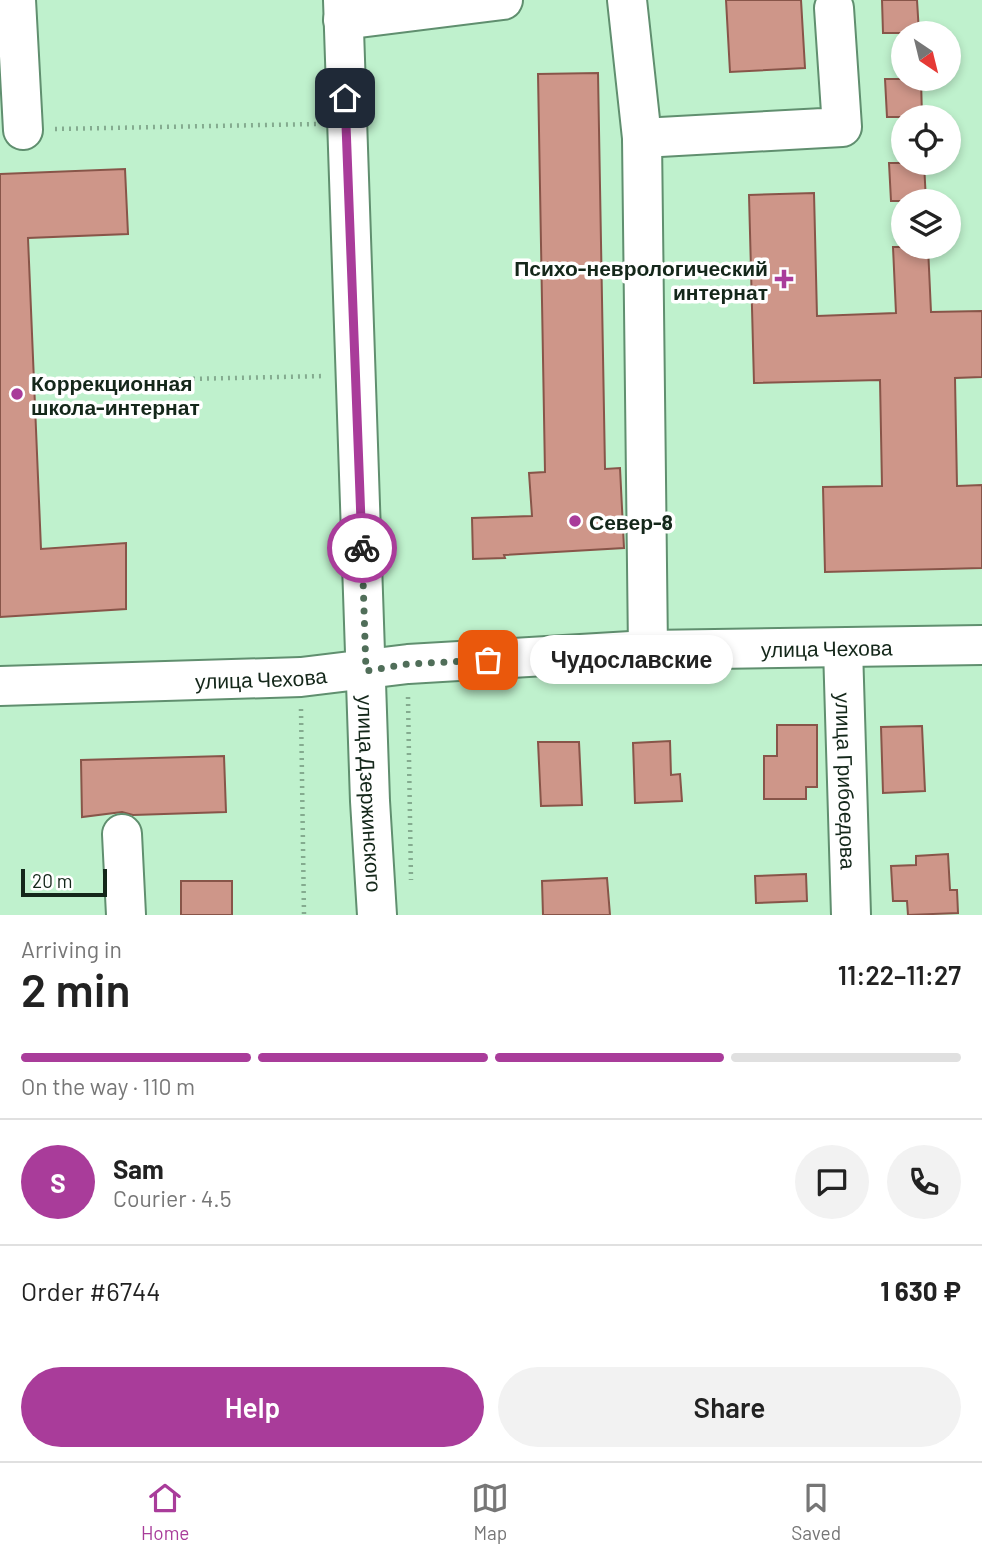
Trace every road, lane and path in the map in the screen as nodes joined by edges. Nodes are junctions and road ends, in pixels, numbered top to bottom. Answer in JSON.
{"nodes":[{"id":1,"x":16,"y":0,"type":"edge"},
{"id":2,"x":503,"y":0,"type":"edge"},
{"id":3,"x":627,"y":0,"type":"edge"},
{"id":4,"x":834,"y":8,"type":"dead end"},
{"id":5,"x":343,"y":10,"type":"edge"},
{"id":6,"x":345,"y":124,"type":"junction"},
{"id":7,"x":23,"y":130,"type":"joint"},
{"id":8,"x":642,"y":138,"type":"junction"},
{"id":9,"x":357,"y":375,"type":"junction"},
{"id":10,"x":95,"y":381,"type":"dead end"},
{"id":11,"x":982,"y":645,"type":"edge"},
{"id":12,"x":843,"y":648,"type":"junction"},
{"id":13,"x":648,"y":650,"type":"junction"},
{"id":14,"x":408,"y":664,"type":"junction"},
{"id":15,"x":366,"y":671,"type":"junction"},
{"id":16,"x":301,"y":677,"type":"junction"},
{"id":17,"x":0,"y":686,"type":"edge"},
{"id":18,"x":122,"y":834,"type":"dead end"},
{"id":19,"x":411,"y":887,"type":"dead end"},
{"id":20,"x":126,"y":915,"type":"edge"},
{"id":21,"x":304,"y":915,"type":"edge"},
{"id":22,"x":377,"y":915,"type":"edge"},
{"id":23,"x":851,"y":915,"type":"edge"}],
"edges":[{"from":1,"to":7,"type":"street"},
{"from":2,"to":5,"type":"street"},
{"from":3,"to":8,"type":"street"},
{"from":4,"to":8,"type":"street"},
{"from":5,"to":6,"type":"street","name":"улица Дзержинского"},
{"from":6,"to":7,"type":"path"},
{"from":6,"to":9,"type":"street","name":"улица Дзержинского"},
{"from":8,"to":13,"type":"street"},
{"from":9,"to":10,"type":"path"},
{"from":9,"to":15,"type":"street","name":"улица Дзержинского"},
{"from":11,"to":12,"type":"street","name":"улица Чехова"},
{"from":12,"to":13,"type":"street","name":"улица Чехова"},
{"from":12,"to":23,"type":"street","name":"улица Грибоедова"},
{"from":13,"to":14,"type":"street","name":"улица Чехова"},
{"from":14,"to":15,"type":"street","name":"улица Чехова"},
{"from":14,"to":19,"type":"path"},
{"from":15,"to":16,"type":"street","name":"улица Чехова"},
{"from":15,"to":22,"type":"street","name":"улица Дзержинского"},
{"from":16,"to":17,"type":"street","name":"улица Чехова"},
{"from":16,"to":21,"type":"path"},
{"from":18,"to":20,"type":"street"}]}
